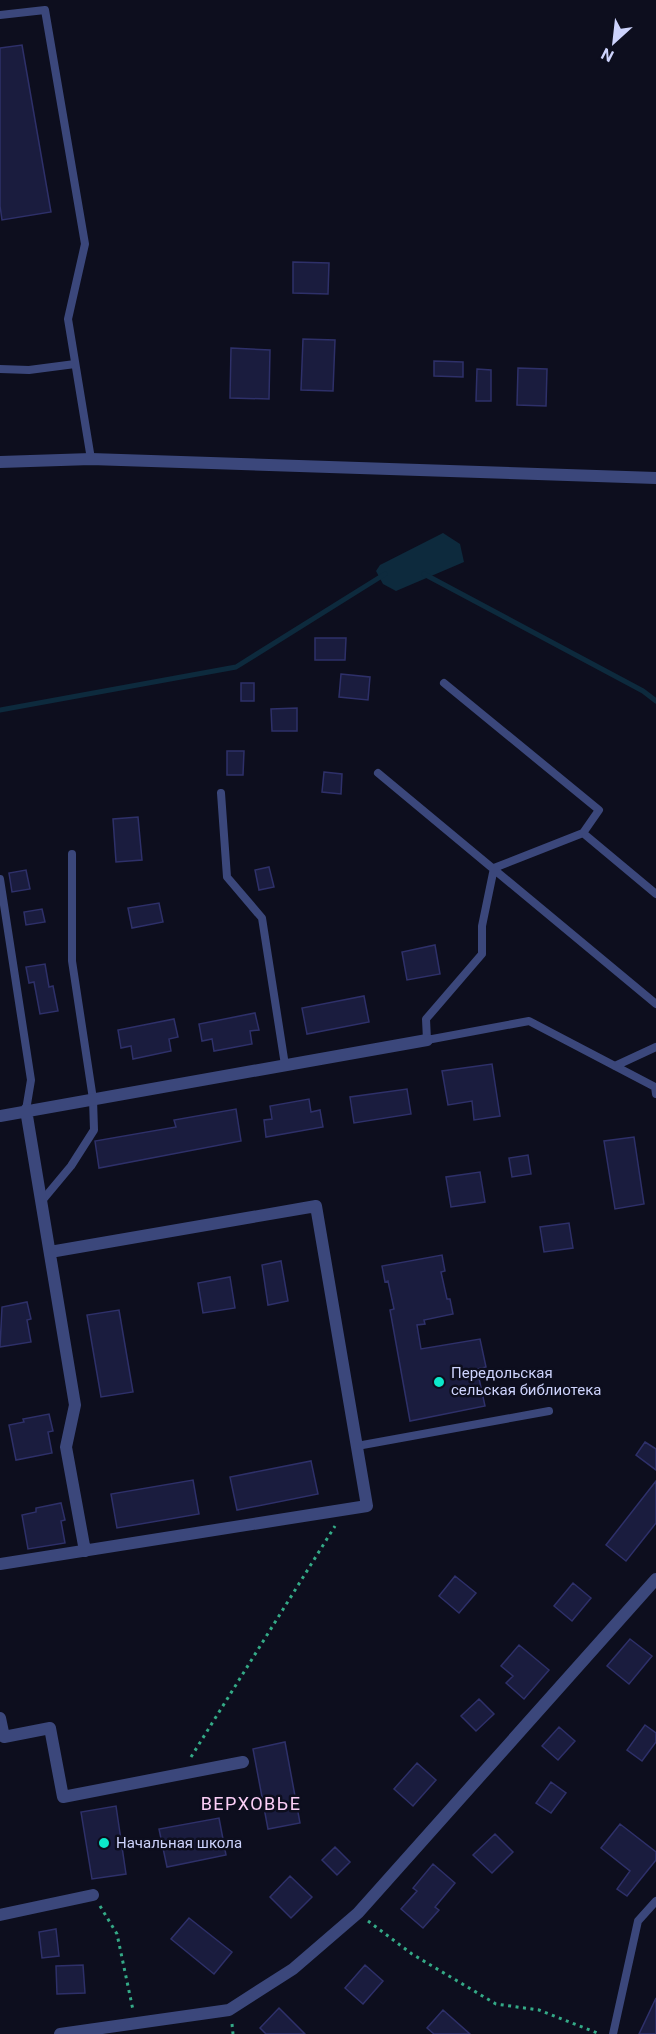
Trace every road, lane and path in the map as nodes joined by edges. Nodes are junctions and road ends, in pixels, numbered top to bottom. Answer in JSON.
{"nodes":[{"id":1,"x":0,"y":15,"type":"edge"},
{"id":2,"x":75,"y":364,"type":"junction"},
{"id":3,"x":0,"y":369,"type":"edge"},
{"id":4,"x":90,"y":459,"type":"junction"},
{"id":5,"x":0,"y":462,"type":"edge"},
{"id":6,"x":656,"y":478,"type":"edge"},
{"id":7,"x":444,"y":683,"type":"dead end"},
{"id":8,"x":378,"y":773,"type":"dead end"},
{"id":9,"x":221,"y":793,"type":"dead end"},
{"id":10,"x":583,"y":833,"type":"junction"},
{"id":11,"x":72,"y":854,"type":"dead end"},
{"id":12,"x":494,"y":868,"type":"junction"},
{"id":13,"x":0,"y":879,"type":"edge"},
{"id":14,"x":656,"y":894,"type":"edge"},
{"id":15,"x":656,"y":1004,"type":"edge"},
{"id":16,"x":427,"y":1040,"type":"junction"},
{"id":17,"x":656,"y":1047,"type":"edge"},
{"id":18,"x":285,"y":1065,"type":"junction"},
{"id":19,"x":615,"y":1066,"type":"junction"},
{"id":20,"x":656,"y":1094,"type":"edge"},
{"id":21,"x":93,"y":1099,"type":"junction"},
{"id":22,"x":26,"y":1110,"type":"junction"},
{"id":23,"x":0,"y":1116,"type":"edge"},
{"id":24,"x":41,"y":1202,"type":"junction"},
{"id":25,"x":50,"y":1252,"type":"junction"},
{"id":26,"x":549,"y":1411,"type":"dead end"},
{"id":27,"x":357,"y":1446,"type":"junction"},
{"id":28,"x":345,"y":1509,"type":"junction"},
{"id":29,"x":85,"y":1551,"type":"junction"},
{"id":30,"x":0,"y":1564,"type":"edge"},
{"id":31,"x":656,"y":1579,"type":"edge"},
{"id":32,"x":0,"y":1718,"type":"edge"},
{"id":33,"x":243,"y":1762,"type":"dead end"},
{"id":34,"x":181,"y":1774,"type":"junction"},
{"id":35,"x":93,"y":1895,"type":"joint"},
{"id":36,"x":656,"y":1901,"type":"edge"},
{"id":37,"x":358,"y":1913,"type":"junction"},
{"id":38,"x":0,"y":1916,"type":"edge"},
{"id":39,"x":136,"y":2024,"type":"junction"},
{"id":40,"x":60,"y":2034,"type":"edge"},
{"id":41,"x":600,"y":2034,"type":"edge"},
{"id":42,"x":613,"y":2034,"type":"edge"}],
"edges":[{"from":1,"to":2,"type":"lane"},
{"from":2,"to":3,"type":"lane"},
{"from":2,"to":4,"type":"lane"},
{"from":4,"to":5,"type":"street"},
{"from":4,"to":6,"type":"street"},
{"from":7,"to":10,"type":"lane"},
{"from":8,"to":12,"type":"lane"},
{"from":9,"to":18,"type":"lane"},
{"from":10,"to":12,"type":"lane"},
{"from":10,"to":14,"type":"lane"},
{"from":11,"to":21,"type":"lane"},
{"from":12,"to":15,"type":"lane"},
{"from":12,"to":16,"type":"lane"},
{"from":13,"to":22,"type":"lane"},
{"from":16,"to":18,"type":"street"},
{"from":16,"to":19,"type":"lane"},
{"from":17,"to":19,"type":"lane"},
{"from":18,"to":21,"type":"street"},
{"from":19,"to":20,"type":"lane"},
{"from":21,"to":22,"type":"street"},
{"from":21,"to":24,"type":"lane"},
{"from":22,"to":23,"type":"street"},
{"from":22,"to":24,"type":"street"},
{"from":24,"to":25,"type":"street"},
{"from":25,"to":27,"type":"street"},
{"from":25,"to":29,"type":"street"},
{"from":26,"to":27,"type":"lane"},
{"from":27,"to":28,"type":"street"},
{"from":28,"to":29,"type":"street"},
{"from":28,"to":34,"type":"path"},
{"from":29,"to":30,"type":"street"},
{"from":31,"to":37,"type":"street"},
{"from":32,"to":34,"type":"street"},
{"from":33,"to":34,"type":"street"},
{"from":35,"to":38,"type":"street"},
{"from":35,"to":39,"type":"path"},
{"from":36,"to":42,"type":"lane"},
{"from":37,"to":39,"type":"street"},
{"from":37,"to":41,"type":"path"},
{"from":39,"to":40,"type":"street"}]}
